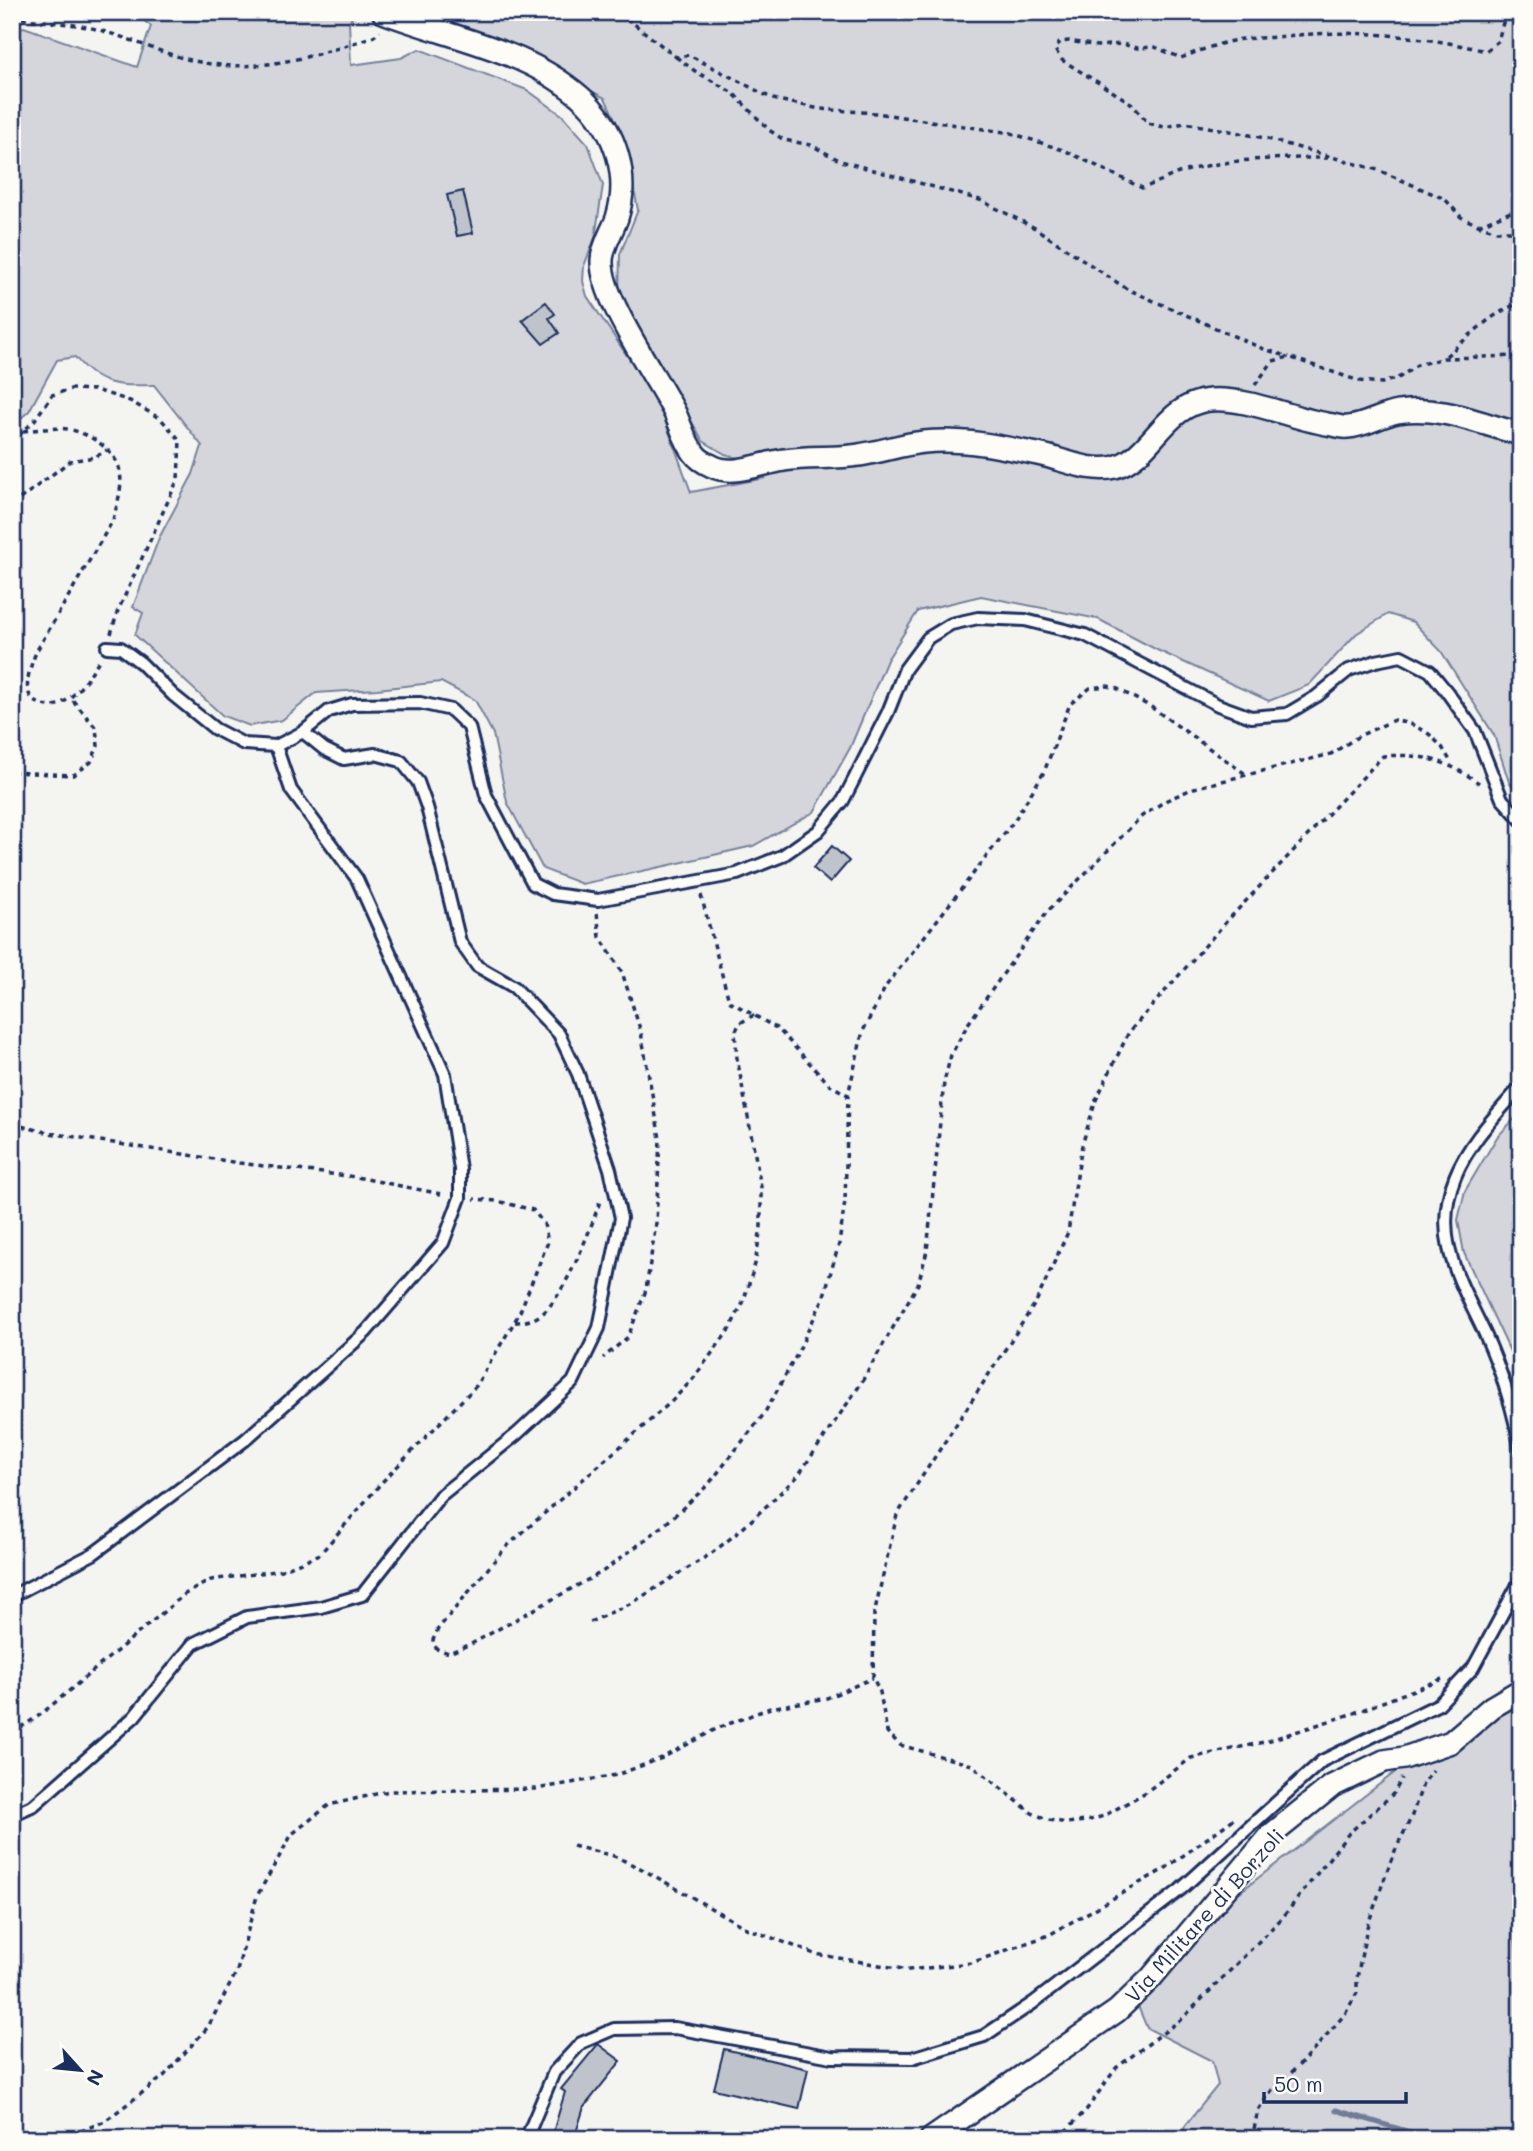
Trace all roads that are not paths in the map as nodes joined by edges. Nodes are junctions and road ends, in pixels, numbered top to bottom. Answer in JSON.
{"nodes":[{"id":1,"x":390,"y":15,"type":"edge"},
{"id":2,"x":1521,"y":434,"type":"edge"},
{"id":3,"x":107,"y":648,"type":"road end"},
{"id":4,"x":303,"y":732,"type":"junction"},
{"id":5,"x":276,"y":746,"type":"junction"},
{"id":6,"x":1521,"y":820,"type":"edge"},
{"id":7,"x":1521,"y":1086,"type":"edge"},
{"id":8,"x":1521,"y":1451,"type":"edge"},
{"id":9,"x":1521,"y":1579,"type":"edge"},
{"id":10,"x":12,"y":1596,"type":"edge"},
{"id":11,"x":1521,"y":1690,"type":"edge"},
{"id":12,"x":12,"y":1815,"type":"edge"},
{"id":13,"x":526,"y":2139,"type":"edge"},
{"id":14,"x":931,"y":2139,"type":"edge"}],
"edges":[{"from":1,"to":2,"type":"street"},
{"from":3,"to":5,"type":"lane"},
{"from":4,"to":5,"type":"lane"},
{"from":4,"to":6,"type":"lane"},
{"from":4,"to":12,"type":"lane"},
{"from":5,"to":10,"type":"lane"},
{"from":7,"to":8,"type":"lane"},
{"from":9,"to":13,"type":"lane"},
{"from":11,"to":14,"type":"street","name":"Via Militare di Borzoli"}]}
